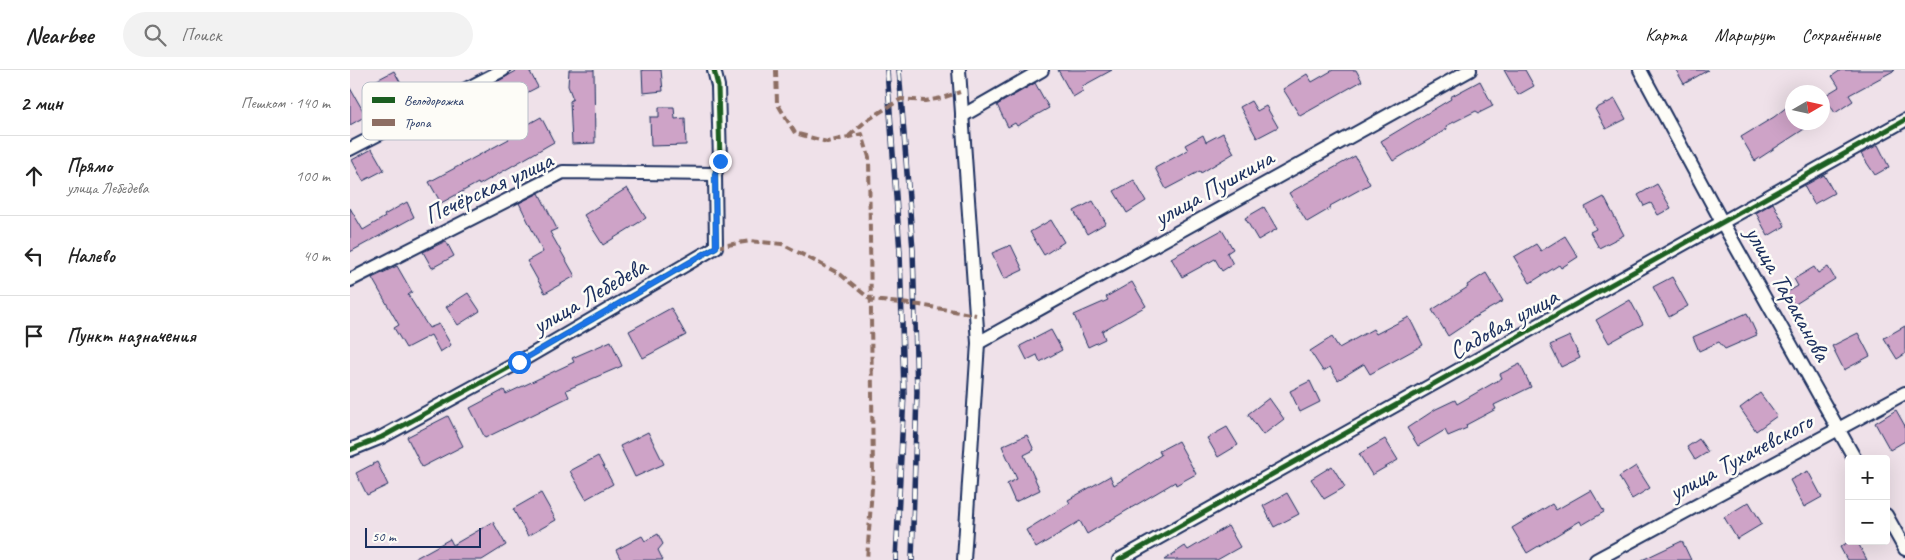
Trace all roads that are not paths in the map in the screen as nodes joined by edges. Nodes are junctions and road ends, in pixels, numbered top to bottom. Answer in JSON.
{"nodes":[{"id":1,"x":502,"y":70,"type":"edge"},
{"id":2,"x":714,"y":70,"type":"edge"},
{"id":3,"x":958,"y":70,"type":"edge"},
{"id":4,"x":1042,"y":70,"type":"edge"},
{"id":5,"x":1470,"y":70,"type":"edge"},
{"id":6,"x":1640,"y":70,"type":"edge"},
{"id":7,"x":479,"y":82,"type":"edge"},
{"id":8,"x":962,"y":116,"type":"junction"},
{"id":9,"x":1905,"y":120,"type":"edge"},
{"id":10,"x":367,"y":140,"type":"edge"},
{"id":11,"x":350,"y":149,"type":"edge"},
{"id":12,"x":715,"y":174,"type":"junction"},
{"id":13,"x":1722,"y":222,"type":"junction"},
{"id":14,"x":350,"y":280,"type":"edge"},
{"id":15,"x":978,"y":342,"type":"junction"},
{"id":16,"x":1905,"y":393,"type":"edge"},
{"id":17,"x":1839,"y":428,"type":"junction"},
{"id":18,"x":350,"y":450,"type":"edge"},
{"id":19,"x":1854,"y":455,"type":"edge"},
{"id":20,"x":1890,"y":522,"type":"edge"},
{"id":21,"x":1905,"y":549,"type":"edge"},
{"id":22,"x":964,"y":558,"type":"edge"},
{"id":23,"x":1119,"y":560,"type":"edge"},
{"id":24,"x":1596,"y":560,"type":"edge"}],
"edges":[{"from":1,"to":7,"type":"street"},
{"from":2,"to":12,"type":"street"},
{"from":3,"to":8,"type":"street"},
{"from":4,"to":8,"type":"street"},
{"from":5,"to":15,"type":"street","name":"улица Пушкина"},
{"from":6,"to":13,"type":"street","name":"улица Тараканова"},
{"from":8,"to":15,"type":"street"},
{"from":9,"to":13,"type":"street","name":"Садовая улица"},
{"from":10,"to":11,"type":"street"},
{"from":12,"to":14,"type":"street","name":"Печёрская улица"},
{"from":12,"to":18,"type":"street","name":"улица Лебедева"},
{"from":13,"to":17,"type":"street","name":"улица Тараканова"},
{"from":13,"to":23,"type":"street","name":"Садовая улица"},
{"from":15,"to":22,"type":"street"},
{"from":16,"to":17,"type":"street","name":"улица Тухачевского"},
{"from":17,"to":19,"type":"street","name":"улица Тараканова"},
{"from":17,"to":24,"type":"street","name":"улица Тухачевского"},
{"from":20,"to":21,"type":"street"}]}
